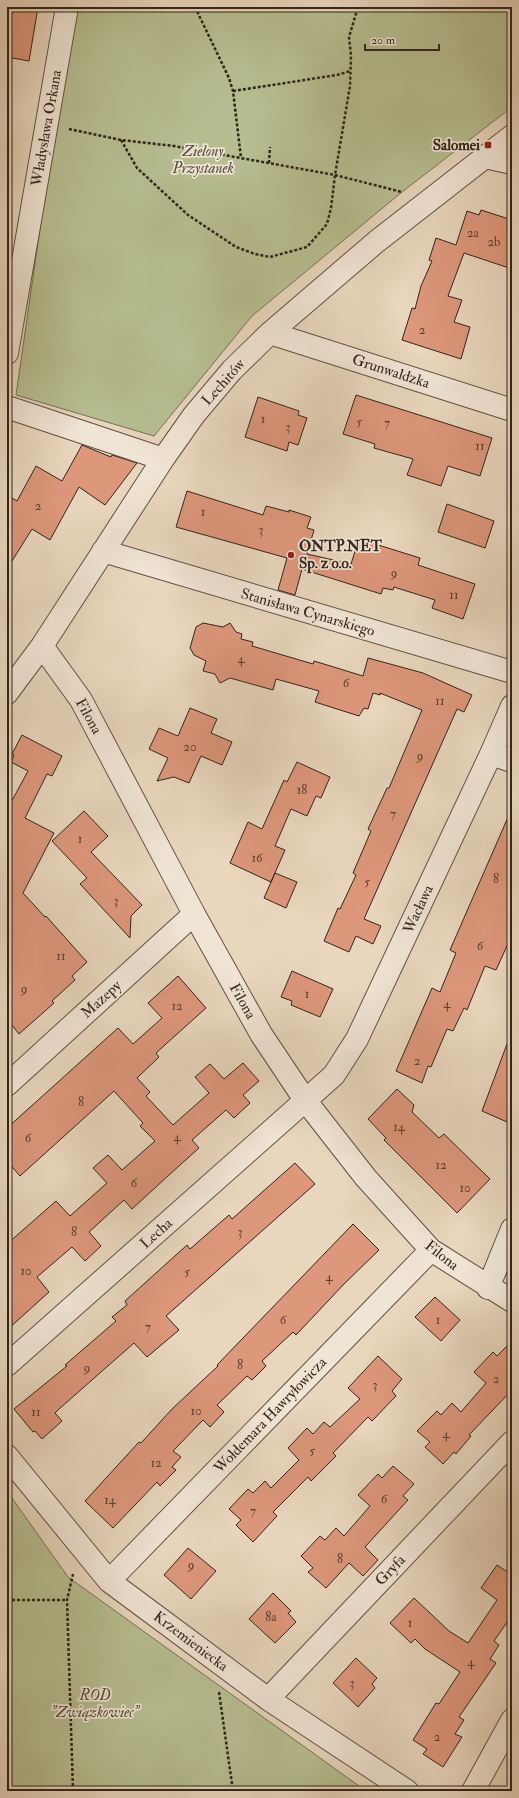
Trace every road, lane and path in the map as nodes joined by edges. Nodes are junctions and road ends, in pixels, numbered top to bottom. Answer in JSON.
{"nodes":[{"id":1,"x":66,"y":7,"type":"edge"},
{"id":2,"x":195,"y":7,"type":"edge"},
{"id":3,"x":358,"y":7,"type":"edge"},
{"id":4,"x":350,"y":71,"type":"junction"},
{"id":5,"x":233,"y":91,"type":"junction"},
{"id":6,"x":47,"y":124,"type":"junction"},
{"id":7,"x":512,"y":136,"type":"edge"},
{"id":8,"x":121,"y":140,"type":"junction"},
{"id":9,"x":270,"y":147,"type":"dead end"},
{"id":10,"x":485,"y":157,"type":"junction"},
{"id":11,"x":241,"y":158,"type":"junction"},
{"id":12,"x":269,"y":163,"type":"junction"},
{"id":13,"x":512,"y":164,"type":"edge"},
{"id":14,"x":335,"y":175,"type":"junction"},
{"id":15,"x":407,"y":194,"type":"dead end"},
{"id":16,"x":16,"y":248,"type":"edge"},
{"id":17,"x":270,"y":333,"type":"junction"},
{"id":18,"x":7,"y":353,"type":"edge"},
{"id":19,"x":7,"y":407,"type":"edge"},
{"id":20,"x":512,"y":410,"type":"edge"},
{"id":21,"x":163,"y":459,"type":"junction"},
{"id":22,"x":103,"y":551,"type":"junction"},
{"id":23,"x":42,"y":646,"type":"junction"},
{"id":24,"x":512,"y":672,"type":"edge"},
{"id":25,"x":7,"y":693,"type":"edge"},
{"id":26,"x":512,"y":706,"type":"edge"},
{"id":27,"x":491,"y":754,"type":"junction"},
{"id":28,"x":512,"y":760,"type":"edge"},
{"id":29,"x":194,"y":914,"type":"junction"},
{"id":30,"x":7,"y":1085,"type":"edge"},
{"id":31,"x":305,"y":1100,"type":"junction"},
{"id":32,"x":512,"y":1228,"type":"edge"},
{"id":33,"x":431,"y":1250,"type":"junction"},
{"id":34,"x":488,"y":1288,"type":"junction"},
{"id":35,"x":512,"y":1301,"type":"edge"},
{"id":36,"x":7,"y":1365,"type":"edge"},
{"id":37,"x":512,"y":1442,"type":"edge"},
{"id":38,"x":7,"y":1456,"type":"edge"},
{"id":39,"x":80,"y":1545,"type":"junction"},
{"id":40,"x":109,"y":1581,"type":"junction"},
{"id":41,"x":7,"y":1600,"type":"edge"},
{"id":42,"x":67,"y":1600,"type":"junction"},
{"id":43,"x":268,"y":1699,"type":"junction"},
{"id":44,"x":223,"y":1720,"type":"dead end"},
{"id":45,"x":512,"y":1720,"type":"edge"},
{"id":46,"x":73,"y":1791,"type":"edge"},
{"id":47,"x":233,"y":1791,"type":"edge"},
{"id":48,"x":407,"y":1791,"type":"edge"},
{"id":49,"x":473,"y":1791,"type":"edge"}],
"edges":[{"from":1,"to":6,"type":"street","name":"Władysława Orkana"},
{"from":2,"to":5,"type":"path"},
{"from":3,"to":4,"type":"path"},
{"from":4,"to":5,"type":"path"},
{"from":4,"to":14,"type":"path"},
{"from":5,"to":11,"type":"path"},
{"from":6,"to":8,"type":"path"},
{"from":6,"to":16,"type":"street","name":"Władysława Orkana"},
{"from":7,"to":10,"type":"street","name":"Lechitów"},
{"from":8,"to":11,"type":"path"},
{"from":8,"to":14,"type":"path"},
{"from":9,"to":12,"type":"path"},
{"from":10,"to":13,"type":"street"},
{"from":10,"to":17,"type":"street","name":"Lechitów"},
{"from":11,"to":12,"type":"path"},
{"from":12,"to":14,"type":"path"},
{"from":14,"to":15,"type":"path"},
{"from":16,"to":18,"type":"street","name":"Władysława Orkana"},
{"from":17,"to":20,"type":"street","name":"Grunwaldzka"},
{"from":17,"to":21,"type":"street","name":"Lechitów"},
{"from":19,"to":21,"type":"street"},
{"from":21,"to":22,"type":"street","name":"Lechitów"},
{"from":22,"to":23,"type":"street","name":"Lechitów"},
{"from":22,"to":24,"type":"street","name":"Stanisława Cynarskiego"},
{"from":23,"to":25,"type":"street","name":"Lechitów"},
{"from":23,"to":29,"type":"street","name":"Filona"},
{"from":26,"to":27,"type":"street","name":"Wacława"},
{"from":27,"to":28,"type":"street"},
{"from":27,"to":31,"type":"street","name":"Wacława"},
{"from":29,"to":30,"type":"street","name":"Mazepy"},
{"from":29,"to":31,"type":"street","name":"Filona"},
{"from":31,"to":33,"type":"street","name":"Filona"},
{"from":31,"to":36,"type":"street","name":"Lecha"},
{"from":32,"to":34,"type":"street"},
{"from":33,"to":34,"type":"street","name":"Filona"},
{"from":33,"to":40,"type":"street","name":"Wołdemara Hawryłowicza"},
{"from":34,"to":35,"type":"street","name":"Filona"},
{"from":37,"to":43,"type":"street","name":"Gryfa"},
{"from":38,"to":39,"type":"street","name":"Krzemieniecka"},
{"from":39,"to":40,"type":"street","name":"Krzemieniecka"},
{"from":39,"to":42,"type":"path"},
{"from":40,"to":43,"type":"street","name":"Krzemieniecka"},
{"from":41,"to":42,"type":"path"},
{"from":42,"to":46,"type":"path"},
{"from":43,"to":48,"type":"street","name":"Krzemieniecka"},
{"from":44,"to":47,"type":"path"},
{"from":45,"to":49,"type":"street"}]}
